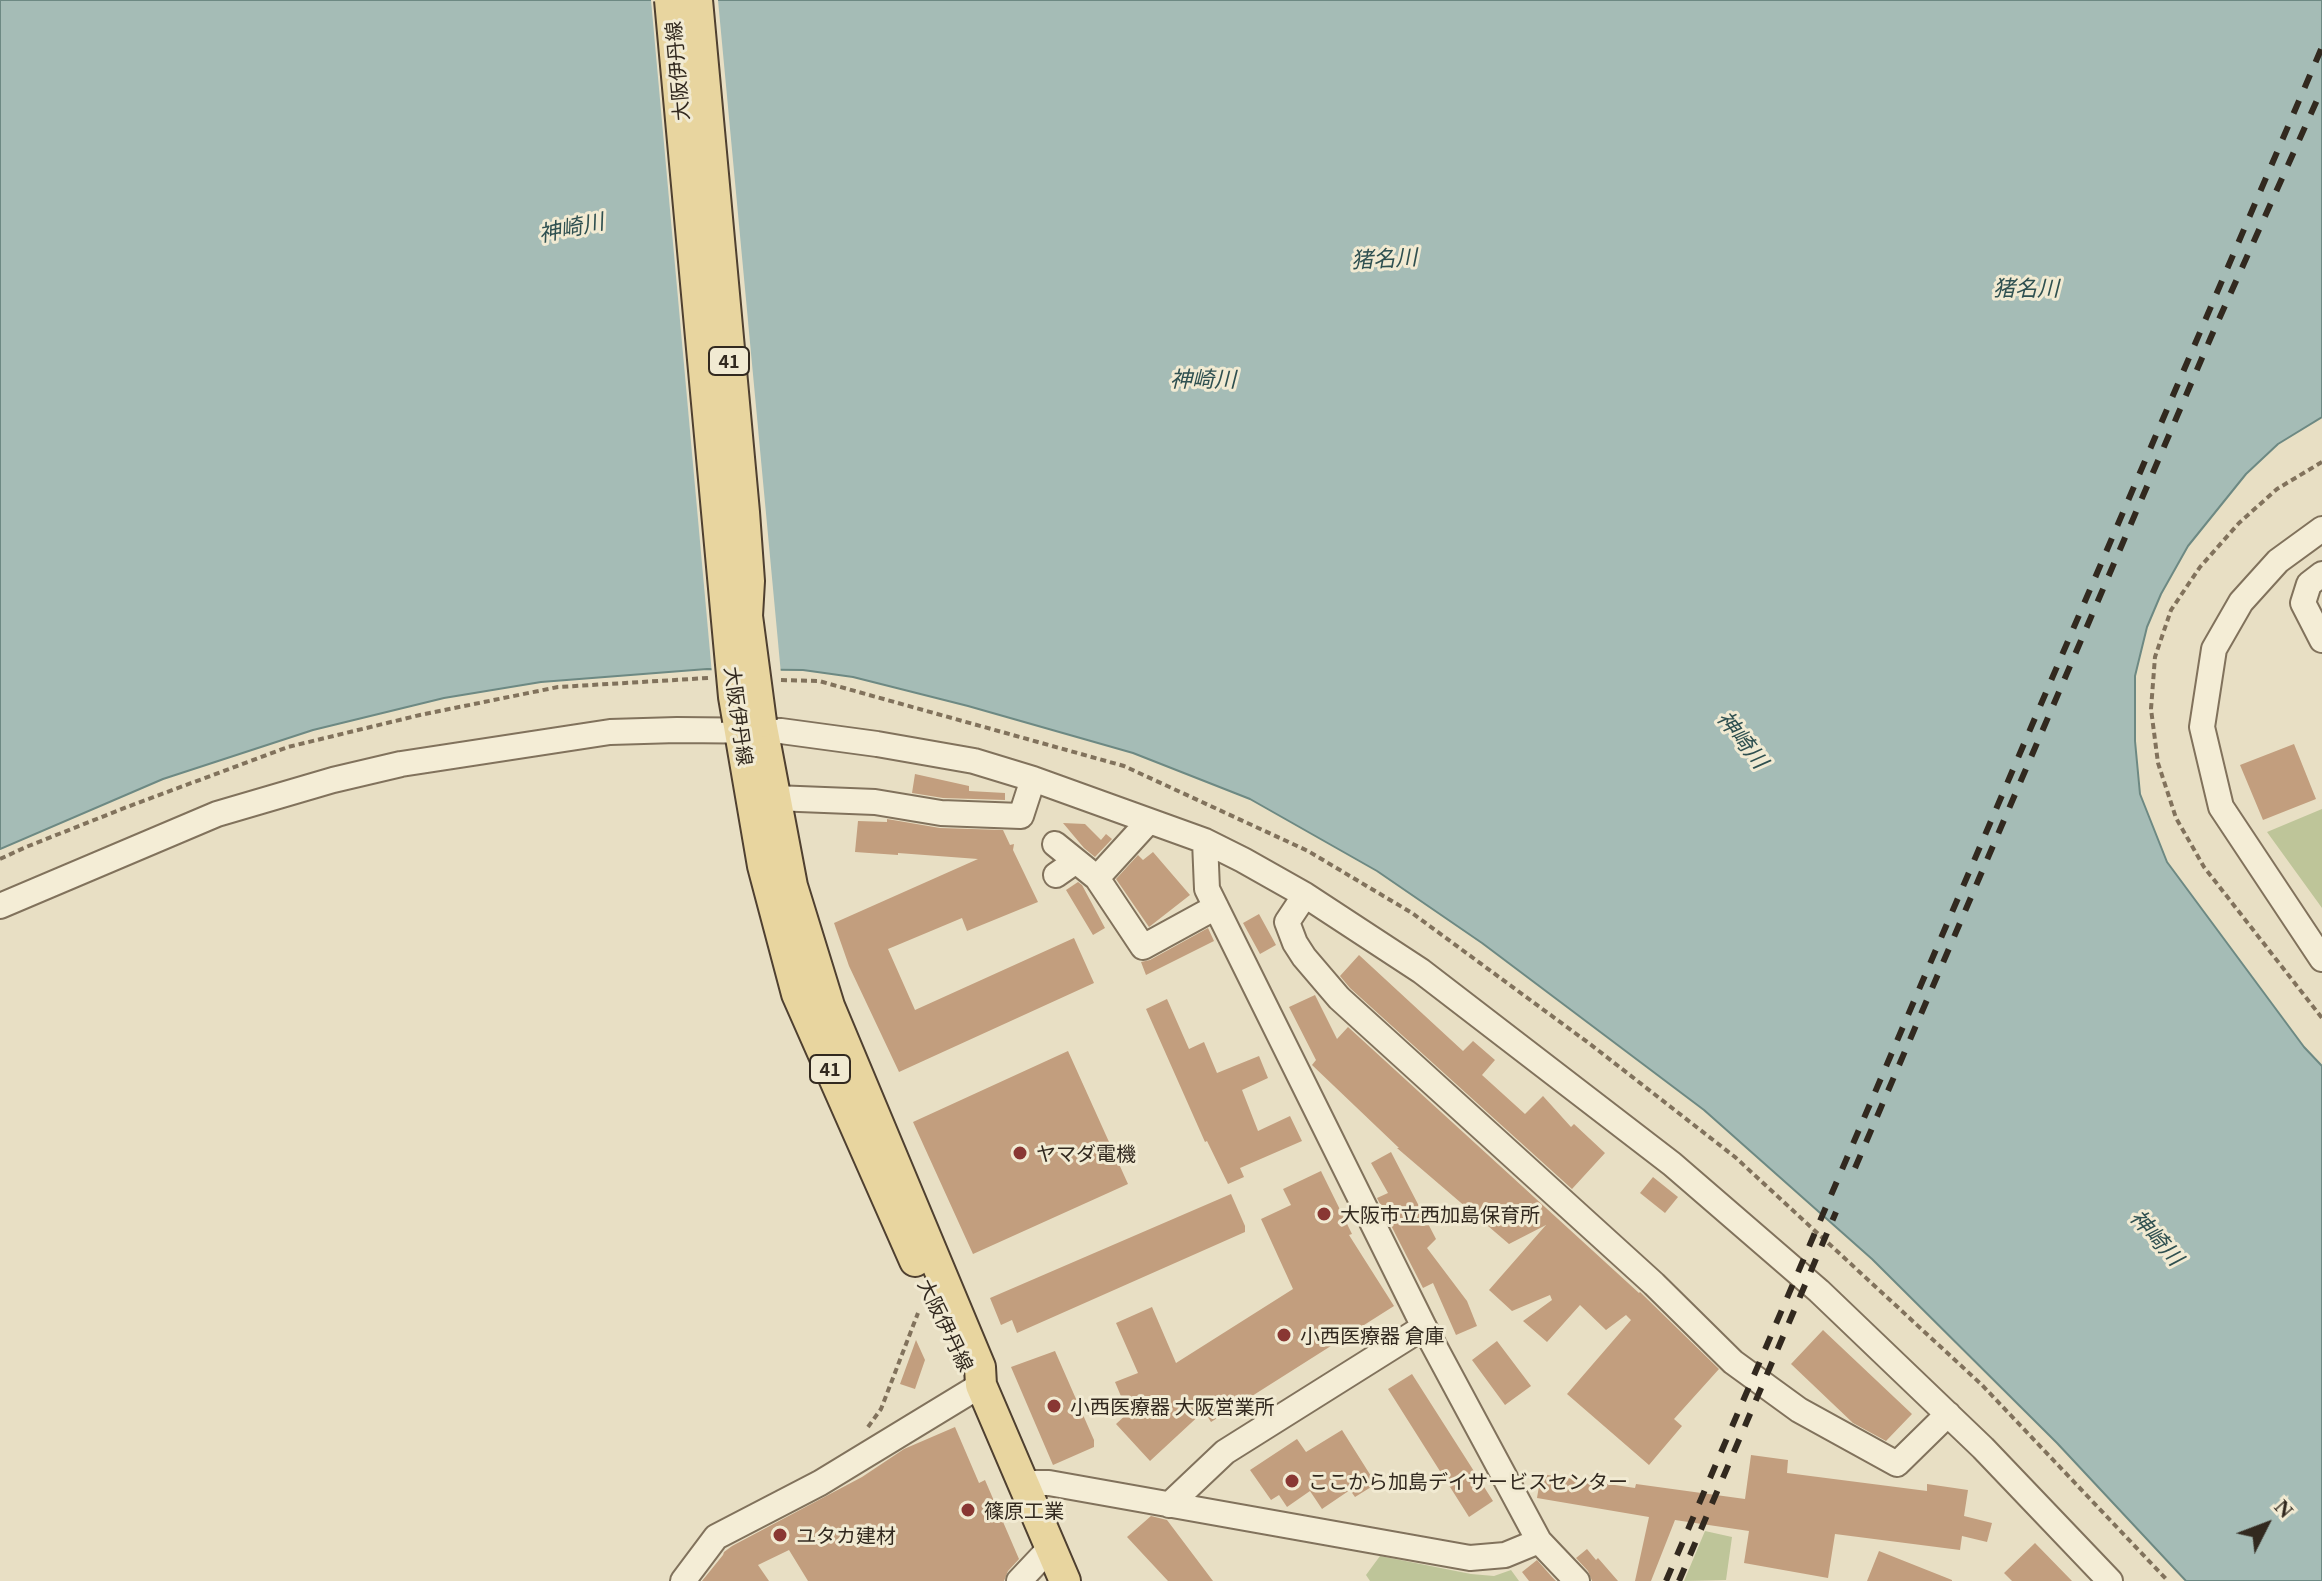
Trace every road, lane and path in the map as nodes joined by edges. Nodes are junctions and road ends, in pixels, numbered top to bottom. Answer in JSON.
{"nodes":[{"id":1,"x":670,"y":0,"type":"edge"},
{"id":2,"x":697,"y":0,"type":"edge"},
{"id":3,"x":2322,"y":529,"type":"edge"},
{"id":4,"x":2322,"y":574,"type":"edge"},
{"id":5,"x":2322,"y":640,"type":"edge"},
{"id":6,"x":750,"y":726,"type":"junction"},
{"id":7,"x":1033,"y":779,"type":"junction"},
{"id":8,"x":774,"y":798,"type":"junction"},
{"id":9,"x":1149,"y":821,"type":"junction"},
{"id":10,"x":1205,"y":841,"type":"junction"},
{"id":11,"x":1055,"y":844,"type":"dead end"},
{"id":12,"x":1076,"y":861,"type":"junction"},
{"id":13,"x":1056,"y":875,"type":"dead end"},
{"id":14,"x":1097,"y":878,"type":"junction"},
{"id":15,"x":1305,"y":895,"type":"junction"},
{"id":16,"x":0,"y":906,"type":"edge"},
{"id":17,"x":1216,"y":907,"type":"junction"},
{"id":18,"x":2322,"y":959,"type":"edge"},
{"id":19,"x":918,"y":1313,"type":"dead end"},
{"id":20,"x":1424,"y":1327,"type":"junction"},
{"id":21,"x":981,"y":1385,"type":"junction"},
{"id":22,"x":1948,"y":1414,"type":"junction"},
{"id":23,"x":864,"y":1433,"type":"dead end"},
{"id":24,"x":1023,"y":1483,"type":"junction"},
{"id":25,"x":1169,"y":1505,"type":"junction"},
{"id":26,"x":1539,"y":1541,"type":"junction"},
{"id":27,"x":1051,"y":1547,"type":"junction"},
{"id":28,"x":683,"y":1581,"type":"edge"},
{"id":29,"x":1019,"y":1581,"type":"edge"},
{"id":30,"x":1065,"y":1581,"type":"edge"},
{"id":31,"x":1577,"y":1581,"type":"edge"},
{"id":32,"x":2110,"y":1581,"type":"edge"}],
"edges":[{"from":1,"to":6,"type":"main road","name":"大阪伊丹線","number":"41","bridge":true},
{"from":2,"to":6,"type":"main road","name":"大阪伊丹線","number":"41","bridge":true},
{"from":3,"to":18,"type":"street"},
{"from":4,"to":5,"type":"street"},
{"from":6,"to":7,"type":"street"},
{"from":6,"to":8,"type":"main road","name":"大阪伊丹線","number":"41"},
{"from":6,"to":16,"type":"street"},
{"from":6,"to":21,"type":"main road","name":"大阪伊丹線","number":"41"},
{"from":7,"to":8,"type":"street"},
{"from":7,"to":9,"type":"street"},
{"from":8,"to":21,"type":"main road","name":"大阪伊丹線","number":"41"},
{"from":9,"to":10,"type":"street"},
{"from":9,"to":14,"type":"street"},
{"from":10,"to":15,"type":"street"},
{"from":10,"to":17,"type":"street"},
{"from":11,"to":12,"type":"street"},
{"from":12,"to":13,"type":"street"},
{"from":12,"to":14,"type":"street"},
{"from":14,"to":17,"type":"street"},
{"from":15,"to":22,"type":"street"},
{"from":15,"to":22,"type":"street"},
{"from":17,"to":20,"type":"street"},
{"from":19,"to":23,"type":"path"},
{"from":20,"to":25,"type":"street"},
{"from":20,"to":26,"type":"street"},
{"from":21,"to":24,"type":"main road","name":"大阪伊丹線","number":"41"},
{"from":21,"to":28,"type":"street"},
{"from":22,"to":32,"type":"street"},
{"from":24,"to":25,"type":"street"},
{"from":24,"to":27,"type":"main road","name":"大阪伊丹線","number":"41"},
{"from":25,"to":26,"type":"street"},
{"from":26,"to":31,"type":"street"},
{"from":27,"to":29,"type":"street"},
{"from":27,"to":30,"type":"main road","name":"大阪伊丹線","number":"41"}]}
